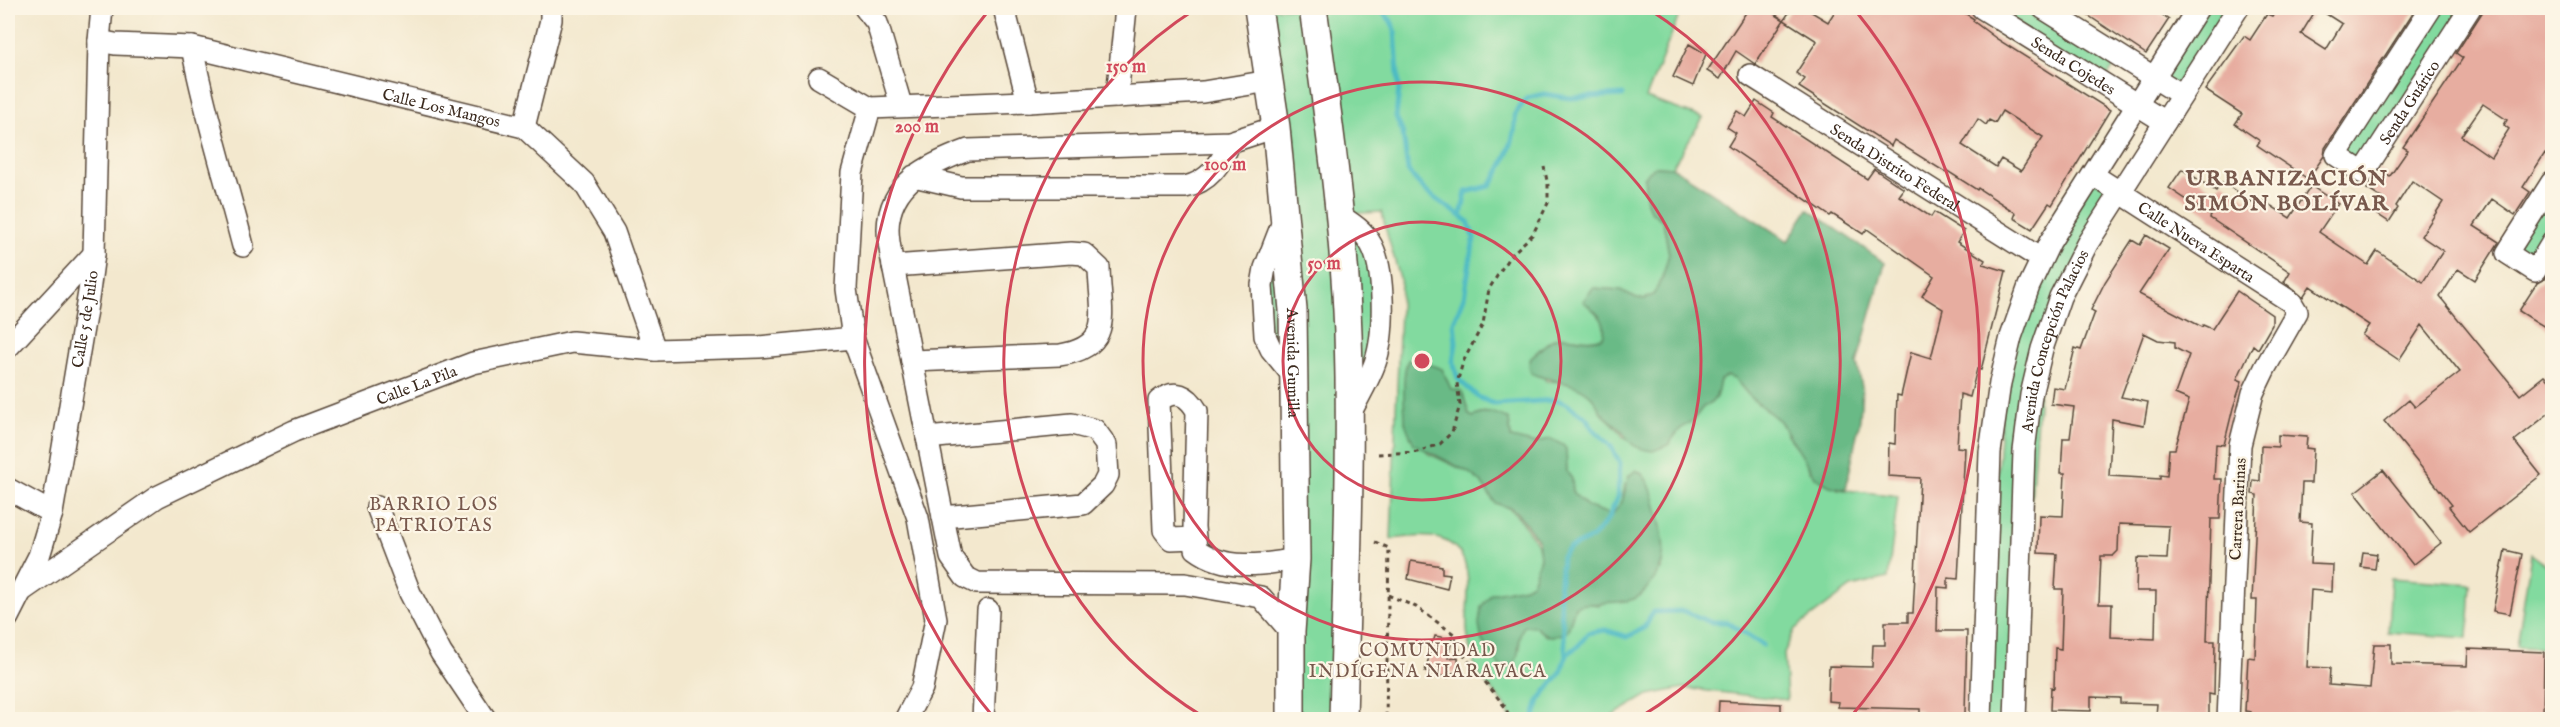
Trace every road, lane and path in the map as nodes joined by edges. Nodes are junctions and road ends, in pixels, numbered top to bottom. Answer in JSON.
{"nodes":[{"id":1,"x":102,"y":8,"type":"edge"},
{"id":2,"x":551,"y":8,"type":"edge"},
{"id":3,"x":865,"y":8,"type":"edge"},
{"id":4,"x":1004,"y":8,"type":"edge"},
{"id":5,"x":1126,"y":8,"type":"edge"},
{"id":6,"x":1258,"y":8,"type":"edge"},
{"id":7,"x":1313,"y":8,"type":"edge"},
{"id":8,"x":1982,"y":8,"type":"edge"},
{"id":9,"x":2043,"y":8,"type":"edge"},
{"id":10,"x":2198,"y":8,"type":"edge"},
{"id":11,"x":2238,"y":8,"type":"edge"},
{"id":12,"x":2431,"y":8,"type":"edge"},
{"id":13,"x":2470,"y":8,"type":"edge"},
{"id":14,"x":99,"y":41,"type":"junction"},
{"id":15,"x":192,"y":47,"type":"junction"},
{"id":16,"x":1750,"y":75,"type":"dead end"},
{"id":17,"x":2154,"y":77,"type":"junction"},
{"id":18,"x":819,"y":78,"type":"dead end"},
{"id":19,"x":1269,"y":81,"type":"junction"},
{"id":20,"x":2182,"y":94,"type":"junction"},
{"id":21,"x":1117,"y":98,"type":"junction"},
{"id":22,"x":1028,"y":102,"type":"junction"},
{"id":23,"x":901,"y":105,"type":"junction"},
{"id":24,"x":2137,"y":105,"type":"junction"},
{"id":25,"x":870,"y":108,"type":"junction"},
{"id":26,"x":2164,"y":122,"type":"junction"},
{"id":27,"x":524,"y":127,"type":"junction"},
{"id":28,"x":1276,"y":127,"type":"junction"},
{"id":29,"x":1230,"y":142,"type":"junction"},
{"id":30,"x":1544,"y":167,"type":"dead end"},
{"id":31,"x":2093,"y":175,"type":"junction"},
{"id":32,"x":914,"y":176,"type":"junction"},
{"id":33,"x":2553,"y":182,"type":"edge"},
{"id":34,"x":2119,"y":192,"type":"junction"},
{"id":35,"x":1338,"y":214,"type":"junction"},
{"id":36,"x":2553,"y":243,"type":"edge"},
{"id":37,"x":243,"y":246,"type":"dead end"},
{"id":38,"x":94,"y":254,"type":"junction"},
{"id":39,"x":2041,"y":259,"type":"junction"},
{"id":40,"x":893,"y":266,"type":"junction"},
{"id":41,"x":2297,"y":312,"type":"joint"},
{"id":42,"x":853,"y":338,"type":"junction"},
{"id":43,"x":8,"y":347,"type":"edge"},
{"id":44,"x":655,"y":350,"type":"junction"},
{"id":45,"x":912,"y":361,"type":"junction"},
{"id":46,"x":1349,"y":416,"type":"junction"},
{"id":47,"x":927,"y":438,"type":"junction"},
{"id":48,"x":1378,"y":454,"type":"dead end"},
{"id":49,"x":8,"y":489,"type":"edge"},
{"id":50,"x":377,"y":507,"type":"dead end"},
{"id":51,"x":52,"y":513,"type":"junction"},
{"id":52,"x":943,"y":517,"type":"junction"},
{"id":53,"x":1375,"y":542,"type":"dead end"},
{"id":54,"x":1196,"y":544,"type":"junction"},
{"id":55,"x":1296,"y":559,"type":"junction"},
{"id":56,"x":1185,"y":584,"type":"junction"},
{"id":57,"x":23,"y":590,"type":"junction"},
{"id":58,"x":1388,"y":595,"type":"junction"},
{"id":59,"x":988,"y":610,"type":"dead end"},
{"id":60,"x":8,"y":617,"type":"edge"},
{"id":61,"x":1291,"y":632,"type":"junction"},
{"id":62,"x":486,"y":720,"type":"edge"},
{"id":63,"x":905,"y":720,"type":"edge"},
{"id":64,"x":983,"y":720,"type":"edge"},
{"id":65,"x":1291,"y":720,"type":"edge"},
{"id":66,"x":1343,"y":720,"type":"edge"},
{"id":67,"x":1386,"y":720,"type":"edge"},
{"id":68,"x":1510,"y":720,"type":"edge"},
{"id":69,"x":1982,"y":720,"type":"edge"},
{"id":70,"x":2015,"y":720,"type":"edge"},
{"id":71,"x":2228,"y":720,"type":"edge"}],
"edges":[{"from":1,"to":14,"type":"street","name":"Calle 5 de Julio"},
{"from":2,"to":27,"type":"street"},
{"from":3,"to":23,"type":"street"},
{"from":4,"to":22,"type":"street"},
{"from":5,"to":21,"type":"street"},
{"from":6,"to":19,"type":"main road","name":"Avenida Gumilla"},
{"from":7,"to":35,"type":"main road"},
{"from":8,"to":24,"type":"street","name":"Senda Cojedes"},
{"from":9,"to":17,"type":"street","name":"Senda Cojedes"},
{"from":10,"to":17,"type":"street","name":"Avenida Concepción Palacios"},
{"from":11,"to":20,"type":"street","name":"Avenida Concepción Palacios"},
{"from":12,"to":13,"type":"street","name":"Senda Guárico"},
{"from":14,"to":15,"type":"street","name":"Calle Los Mangos"},
{"from":14,"to":38,"type":"street","name":"Calle 5 de Julio"},
{"from":15,"to":27,"type":"street","name":"Calle Los Mangos"},
{"from":15,"to":37,"type":"street"},
{"from":16,"to":39,"type":"street","name":"Senda Distrito Federal"},
{"from":17,"to":20,"type":"street","name":"Senda Cojedes"},
{"from":17,"to":24,"type":"street","name":"Avenida Concepción Palacios"},
{"from":18,"to":25,"type":"street"},
{"from":19,"to":21,"type":"street"},
{"from":19,"to":28,"type":"main road","name":"Avenida Gumilla"},
{"from":20,"to":26,"type":"street","name":"Avenida Concepción Palacios"},
{"from":21,"to":22,"type":"street"},
{"from":22,"to":23,"type":"street"},
{"from":23,"to":25,"type":"street"},
{"from":24,"to":26,"type":"street","name":"Senda Cojedes"},
{"from":24,"to":31,"type":"street","name":"Avenida Concepción Palacios"},
{"from":25,"to":42,"type":"street"},
{"from":26,"to":34,"type":"street","name":"Avenida Concepción Palacios"},
{"from":27,"to":44,"type":"street","name":"Calle Los Mangos"},
{"from":28,"to":29,"type":"street"},
{"from":28,"to":55,"type":"main road","name":"Avenida Gumilla"},
{"from":29,"to":32,"type":"street"},
{"from":29,"to":32,"type":"street"},
{"from":30,"to":48,"type":"path"},
{"from":31,"to":34,"type":"street","name":"Calle Nueva Esparta"},
{"from":31,"to":39,"type":"street","name":"Avenida Concepción Palacios"},
{"from":32,"to":40,"type":"street"},
{"from":33,"to":36,"type":"street"},
{"from":34,"to":41,"type":"street","name":"Calle Nueva Esparta"},
{"from":34,"to":70,"type":"street","name":"Avenida Concepción Palacios"},
{"from":35,"to":46,"type":"main road"},
{"from":35,"to":46,"type":"street"},
{"from":38,"to":43,"type":"street"},
{"from":38,"to":51,"type":"street","name":"Calle 5 de Julio"},
{"from":39,"to":69,"type":"street","name":"Avenida Concepción Palacios"},
{"from":40,"to":45,"type":"street"},
{"from":40,"to":45,"type":"street"},
{"from":41,"to":71,"type":"street","name":"Carrera Barinas"},
{"from":42,"to":44,"type":"street","name":"Calle La Pila"},
{"from":42,"to":63,"type":"street"},
{"from":44,"to":57,"type":"street","name":"Calle La Pila"},
{"from":45,"to":47,"type":"street"},
{"from":46,"to":66,"type":"main road"},
{"from":47,"to":52,"type":"street"},
{"from":47,"to":52,"type":"street"},
{"from":49,"to":51,"type":"street"},
{"from":50,"to":62,"type":"street"},
{"from":51,"to":57,"type":"street","name":"Calle 5 de Julio"},
{"from":52,"to":56,"type":"street"},
{"from":53,"to":58,"type":"path"},
{"from":54,"to":54,"type":"street"},
{"from":54,"to":55,"type":"street"},
{"from":54,"to":56,"type":"street"},
{"from":55,"to":61,"type":"main road","name":"Avenida Gumilla"},
{"from":56,"to":61,"type":"street"},
{"from":57,"to":60,"type":"street","name":"Calle 5 de Julio"},
{"from":58,"to":67,"type":"path"},
{"from":58,"to":68,"type":"path"},
{"from":59,"to":64,"type":"street"},
{"from":61,"to":65,"type":"main road","name":"Avenida Gumilla"}]}
